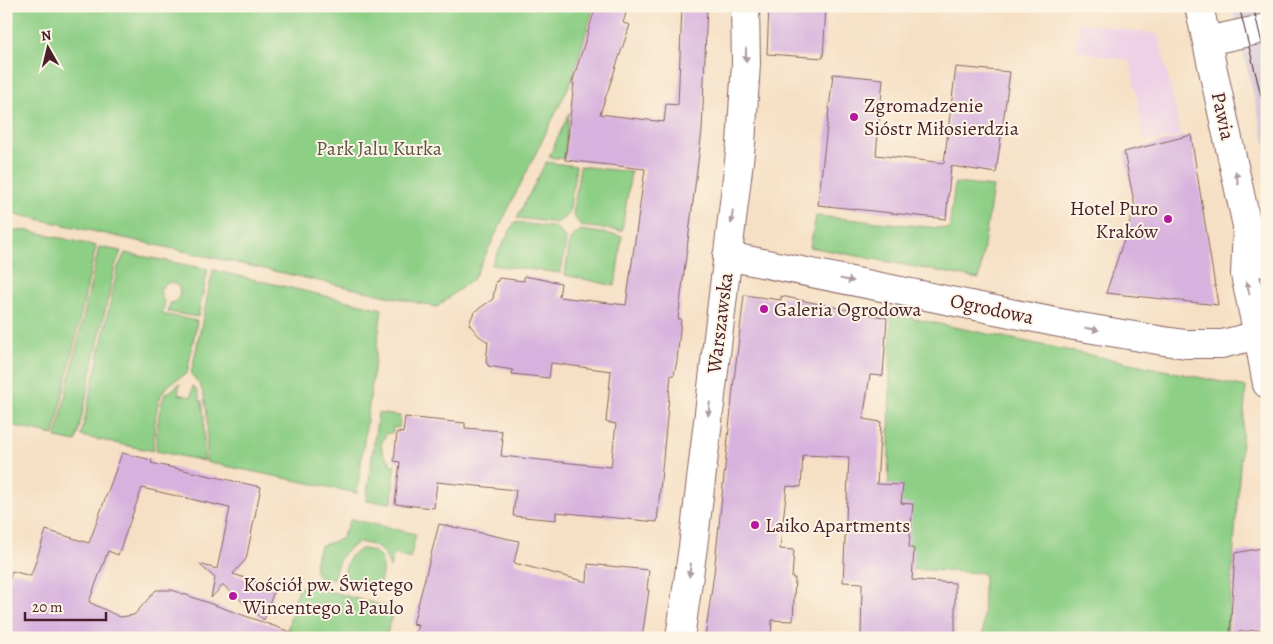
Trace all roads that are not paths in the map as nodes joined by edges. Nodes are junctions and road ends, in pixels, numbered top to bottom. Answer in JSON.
{"nodes":[{"id":1,"x":745,"y":6,"type":"edge"},
{"id":2,"x":1199,"y":6,"type":"edge"},
{"id":3,"x":1267,"y":28,"type":"edge"},
{"id":4,"x":1207,"y":42,"type":"junction"},
{"id":5,"x":1248,"y":226,"type":"junction"},
{"id":6,"x":728,"y":256,"type":"junction"},
{"id":7,"x":1267,"y":264,"type":"edge"},
{"id":8,"x":1263,"y":334,"type":"edge"},
{"id":9,"x":1267,"y":384,"type":"edge"},
{"id":10,"x":680,"y":638,"type":"edge"}],
"edges":[{"from":1,"to":6,"type":"street","name":"Warszawska","one_way":true},
{"from":2,"to":4,"type":"street","name":"Pawia"},
{"from":3,"to":4,"type":"street"},
{"from":5,"to":4,"type":"street","name":"Pawia","one_way":true},
{"from":5,"to":7,"type":"street","name":"Pawia"},
{"from":8,"to":5,"type":"street","name":"Pawia","one_way":true},
{"from":6,"to":8,"type":"street","name":"Ogrodowa","one_way":true},
{"from":6,"to":10,"type":"street","name":"Warszawska","one_way":true},
{"from":8,"to":9,"type":"street","name":"Pawia"}]}
